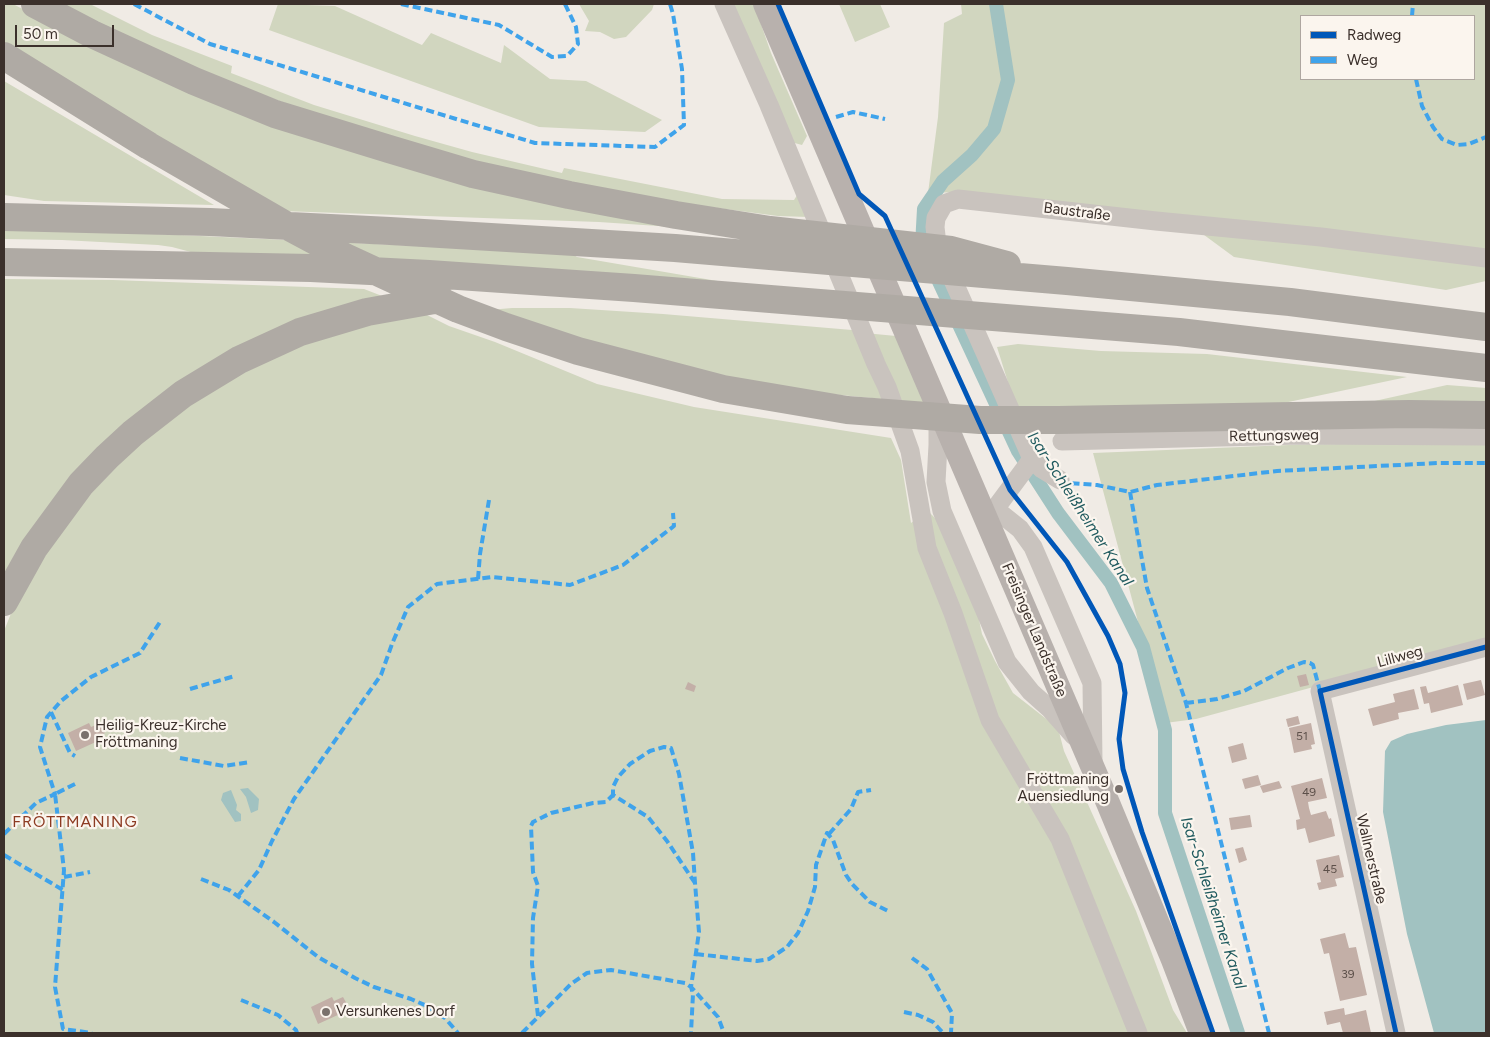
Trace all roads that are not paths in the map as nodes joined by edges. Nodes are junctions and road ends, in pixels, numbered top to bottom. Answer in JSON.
{"nodes":[{"id":1,"x":35,"y":4,"type":"edge"},
{"id":2,"x":724,"y":4,"type":"edge"},
{"id":3,"x":765,"y":4,"type":"edge"},
{"id":4,"x":4,"y":56,"type":"edge"},
{"id":5,"x":4,"y":217,"type":"edge"},
{"id":6,"x":1486,"y":258,"type":"edge"},
{"id":7,"x":955,"y":261,"type":"junction"},
{"id":8,"x":4,"y":262,"type":"edge"},
{"id":9,"x":634,"y":288,"type":"junction"},
{"id":10,"x":1486,"y":327,"type":"edge"},
{"id":11,"x":1486,"y":368,"type":"edge"},
{"id":12,"x":937,"y":405,"type":"junction"},
{"id":13,"x":1486,"y":415,"type":"edge"},
{"id":14,"x":1060,"y":431,"type":"junction"},
{"id":15,"x":1486,"y":436,"type":"edge"},
{"id":16,"x":1031,"y":460,"type":"junction"},
{"id":17,"x":1060,"y":480,"type":"dead end"},
{"id":18,"x":989,"y":511,"type":"junction"},
{"id":19,"x":4,"y":602,"type":"edge"},
{"id":20,"x":1486,"y":647,"type":"edge"},
{"id":21,"x":1320,"y":691,"type":"joint"},
{"id":22,"x":1088,"y":758,"type":"junction"},
{"id":23,"x":1138,"y":1033,"type":"edge"},
{"id":24,"x":1201,"y":1033,"type":"edge"},
{"id":25,"x":1396,"y":1033,"type":"edge"}],
"edges":[{"from":1,"to":7,"type":"highway"},
{"from":2,"to":23,"type":"street"},
{"from":3,"to":12,"type":"main road","name":"Freisinger Landstraße"},
{"from":4,"to":14,"type":"highway"},
{"from":5,"to":7,"type":"highway"},
{"from":6,"to":16,"type":"street","name":"Baustraße"},
{"from":7,"to":10,"type":"highway"},
{"from":8,"to":9,"type":"highway"},
{"from":9,"to":11,"type":"highway"},
{"from":9,"to":19,"type":"highway"},
{"from":12,"to":18,"type":"main road","name":"Freisinger Landstraße"},
{"from":12,"to":22,"type":"street"},
{"from":13,"to":14,"type":"highway"},
{"from":14,"to":15,"type":"street","name":"Rettungsweg"},
{"from":16,"to":17,"type":"street","name":"Baustraße"},
{"from":16,"to":18,"type":"street"},
{"from":18,"to":22,"type":"main road","name":"Freisinger Landstraße"},
{"from":18,"to":22,"type":"street"},
{"from":20,"to":21,"type":"street","name":"Lillweg"},
{"from":21,"to":25,"type":"street","name":"Wallnerstraße"},
{"from":22,"to":24,"type":"main road","name":"Freisinger Landstraße"}]}
